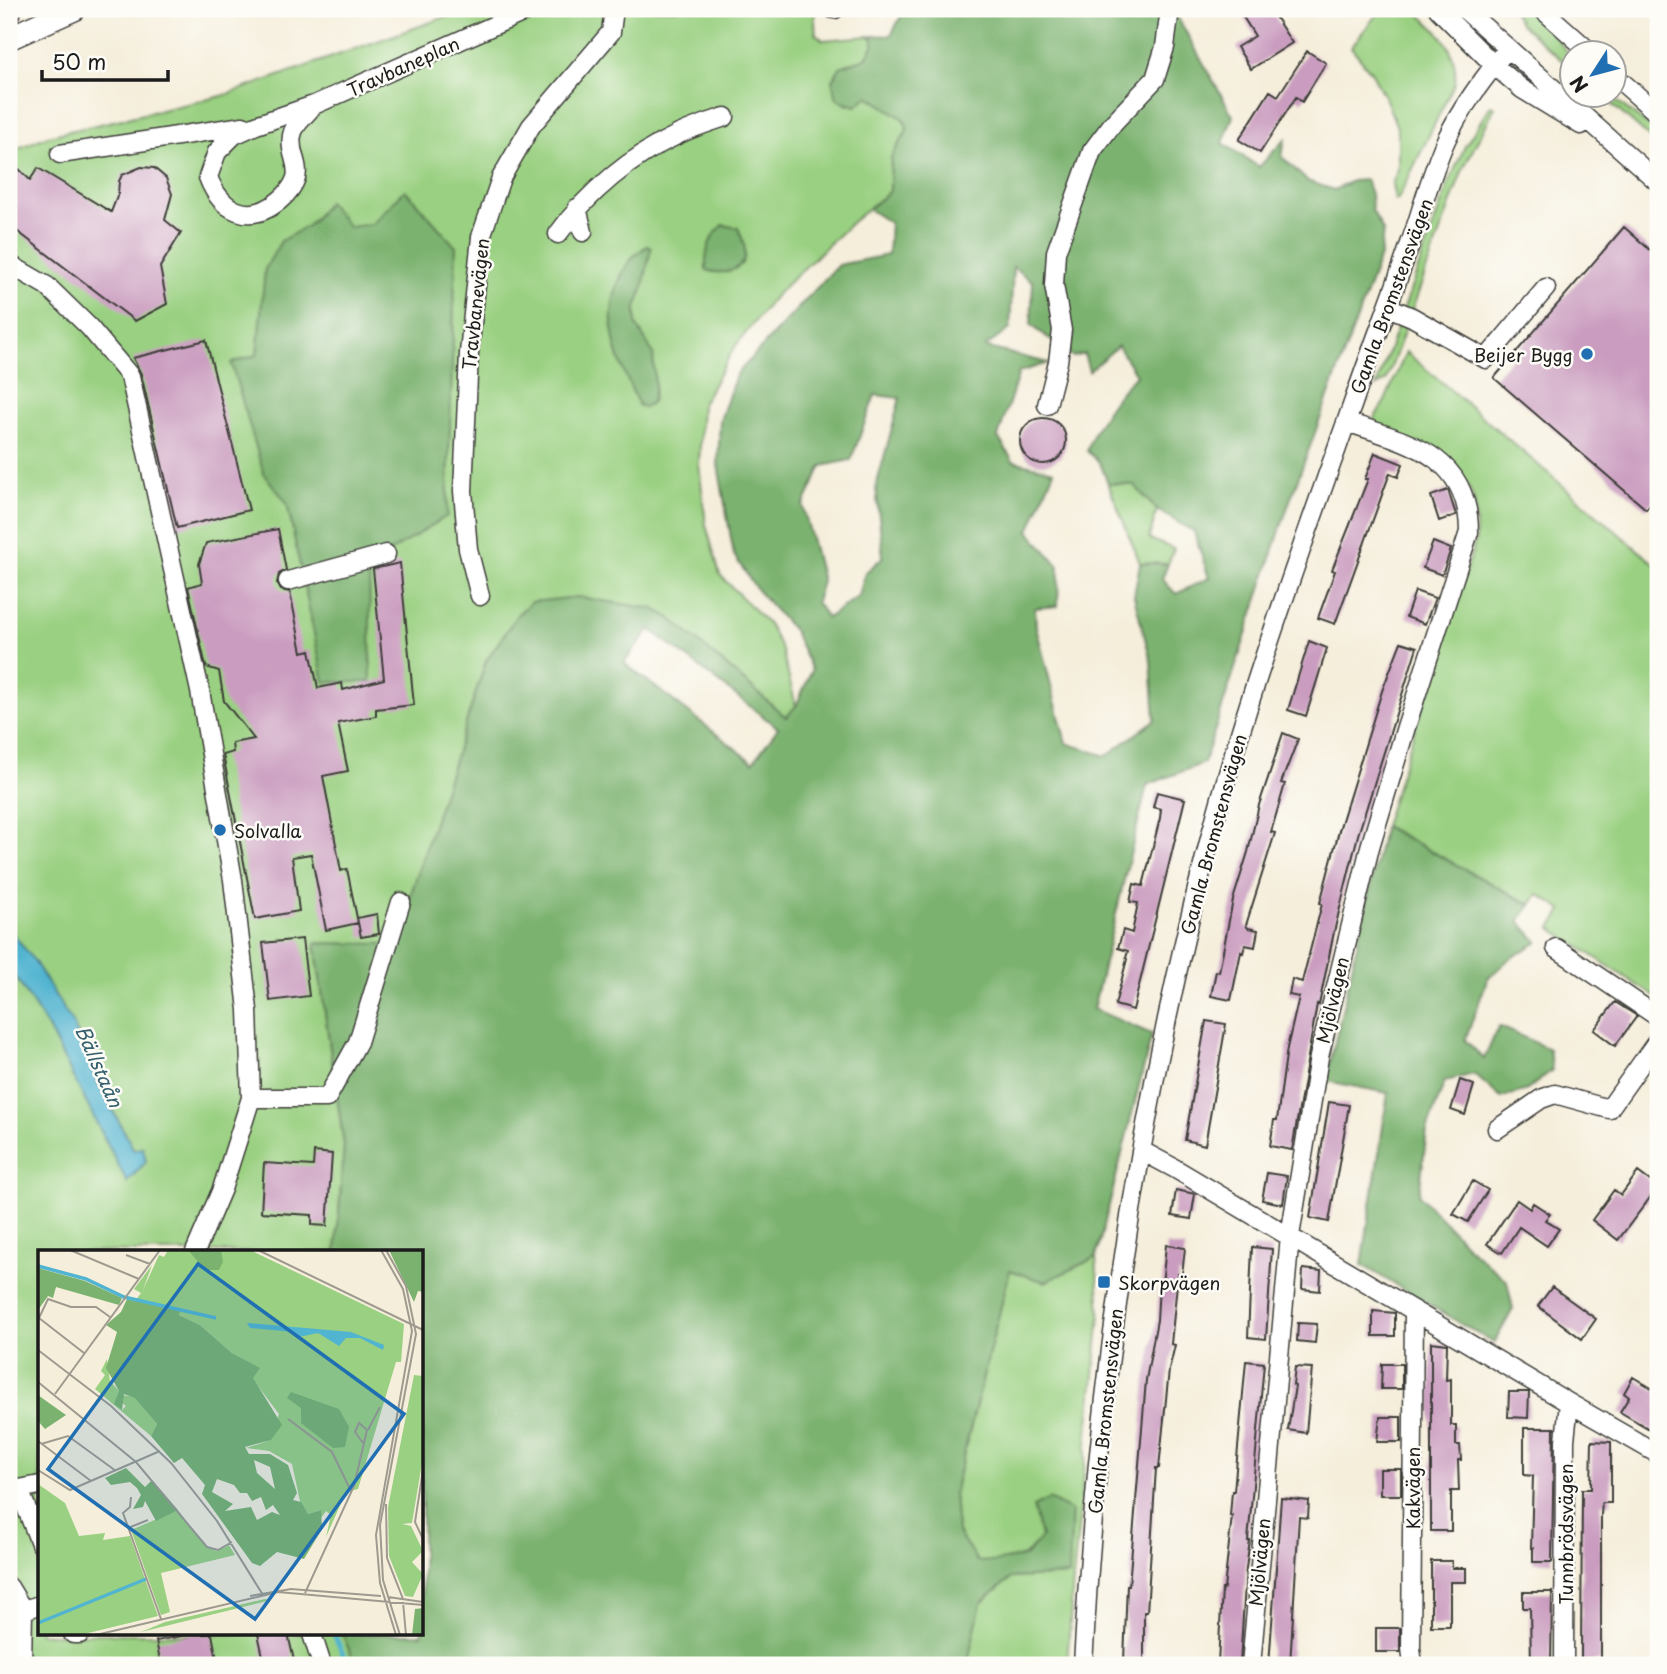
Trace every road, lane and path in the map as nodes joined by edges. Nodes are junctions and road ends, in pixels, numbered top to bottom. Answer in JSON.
{"nodes":[{"id":1,"x":74,"y":9,"type":"edge"},
{"id":2,"x":531,"y":9,"type":"edge"},
{"id":3,"x":614,"y":9,"type":"edge"},
{"id":4,"x":1170,"y":9,"type":"edge"},
{"id":5,"x":1438,"y":9,"type":"edge"},
{"id":6,"x":1464,"y":9,"type":"edge"},
{"id":7,"x":1542,"y":9,"type":"edge"},
{"id":8,"x":9,"y":38,"type":"edge"},
{"id":9,"x":1574,"y":38,"type":"edge"},
{"id":10,"x":1507,"y":49,"type":"junction"},
{"id":11,"x":1494,"y":65,"type":"junction"},
{"id":12,"x":1628,"y":87,"type":"edge"},
{"id":13,"x":314,"y":105,"type":"junction"},
{"id":14,"x":1658,"y":114,"type":"edge"},
{"id":15,"x":725,"y":117,"type":"dead end"},
{"id":16,"x":256,"y":125,"type":"junction"},
{"id":17,"x":1616,"y":147,"type":"junction"},
{"id":18,"x":60,"y":154,"type":"dead end"},
{"id":19,"x":1658,"y":182,"type":"edge"},
{"id":20,"x":577,"y":208,"type":"junction"},
{"id":21,"x":583,"y":232,"type":"dead end"},
{"id":22,"x":558,"y":234,"type":"dead end"},
{"id":23,"x":9,"y":264,"type":"edge"},
{"id":24,"x":1546,"y":288,"type":"dead end"},
{"id":25,"x":1388,"y":307,"type":"junction"},
{"id":26,"x":1046,"y":405,"type":"dead end"},
{"id":27,"x":1346,"y":422,"type":"junction"},
{"id":28,"x":386,"y":554,"type":"dead end"},
{"id":29,"x":288,"y":581,"type":"dead end"},
{"id":30,"x":480,"y":596,"type":"dead end"},
{"id":31,"x":401,"y":902,"type":"dead end"},
{"id":32,"x":1556,"y":948,"type":"dead end"},
{"id":33,"x":1658,"y":1017,"type":"edge"},
{"id":34,"x":1658,"y":1040,"type":"edge"},
{"id":35,"x":251,"y":1098,"type":"junction"},
{"id":36,"x":1497,"y":1129,"type":"dead end"},
{"id":37,"x":1142,"y":1151,"type":"junction"},
{"id":38,"x":1290,"y":1236,"type":"junction"},
{"id":39,"x":196,"y":1250,"type":"edge"},
{"id":40,"x":1414,"y":1310,"type":"junction"},
{"id":41,"x":1569,"y":1404,"type":"junction"},
{"id":42,"x":1658,"y":1454,"type":"edge"},
{"id":43,"x":38,"y":1485,"type":"edge"},
{"id":44,"x":38,"y":1538,"type":"edge"},
{"id":45,"x":9,"y":1587,"type":"edge"},
{"id":46,"x":32,"y":1608,"type":"edge"},
{"id":47,"x":314,"y":1636,"type":"edge"},
{"id":48,"x":22,"y":1665,"type":"edge"},
{"id":49,"x":322,"y":1665,"type":"edge"},
{"id":50,"x":1083,"y":1665,"type":"edge"},
{"id":51,"x":1251,"y":1665,"type":"edge"},
{"id":52,"x":1413,"y":1665,"type":"edge"},
{"id":53,"x":1564,"y":1665,"type":"edge"}],
"edges":[{"from":1,"to":8,"type":"main road"},
{"from":2,"to":13,"type":"street","name":"Travbaneplan"},
{"from":3,"to":30,"type":"street","name":"Travbanevägen"},
{"from":4,"to":26,"type":"street"},
{"from":5,"to":11,"type":"street"},
{"from":6,"to":10,"type":"street"},
{"from":7,"to":9,"type":"street"},
{"from":10,"to":11,"type":"street","name":"Gamla Bromstensvägen"},
{"from":10,"to":17,"type":"street"},
{"from":11,"to":17,"type":"street"},
{"from":11,"to":25,"type":"street","name":"Gamla Bromstensvägen"},
{"from":12,"to":14,"type":"street"},
{"from":13,"to":16,"type":"street","name":"Travbaneplan"},
{"from":13,"to":16,"type":"street","name":"Travbaneplan"},
{"from":15,"to":20,"type":"street"},
{"from":16,"to":18,"type":"street"},
{"from":17,"to":19,"type":"street"},
{"from":20,"to":21,"type":"street"},
{"from":20,"to":22,"type":"street"},
{"from":23,"to":35,"type":"street"},
{"from":24,"to":25,"type":"street"},
{"from":25,"to":27,"type":"street","name":"Gamla Bromstensvägen"},
{"from":27,"to":37,"type":"street","name":"Gamla Bromstensvägen"},
{"from":27,"to":38,"type":"street","name":"Mjölvägen"},
{"from":28,"to":29,"type":"street"},
{"from":31,"to":35,"type":"street"},
{"from":32,"to":33,"type":"street"},
{"from":34,"to":36,"type":"street"},
{"from":35,"to":39,"type":"street"},
{"from":37,"to":38,"type":"street"},
{"from":37,"to":50,"type":"street","name":"Gamla Bromstensvägen"},
{"from":38,"to":40,"type":"street"},
{"from":38,"to":51,"type":"street","name":"Mjölvägen"},
{"from":40,"to":41,"type":"street"},
{"from":40,"to":52,"type":"street","name":"Kakvägen"},
{"from":41,"to":42,"type":"street"},
{"from":41,"to":53,"type":"street","name":"Tunnbrödsvägen"},
{"from":43,"to":44,"type":"street"},
{"from":45,"to":46,"type":"street"},
{"from":46,"to":48,"type":"street"},
{"from":47,"to":49,"type":"street"}]}
